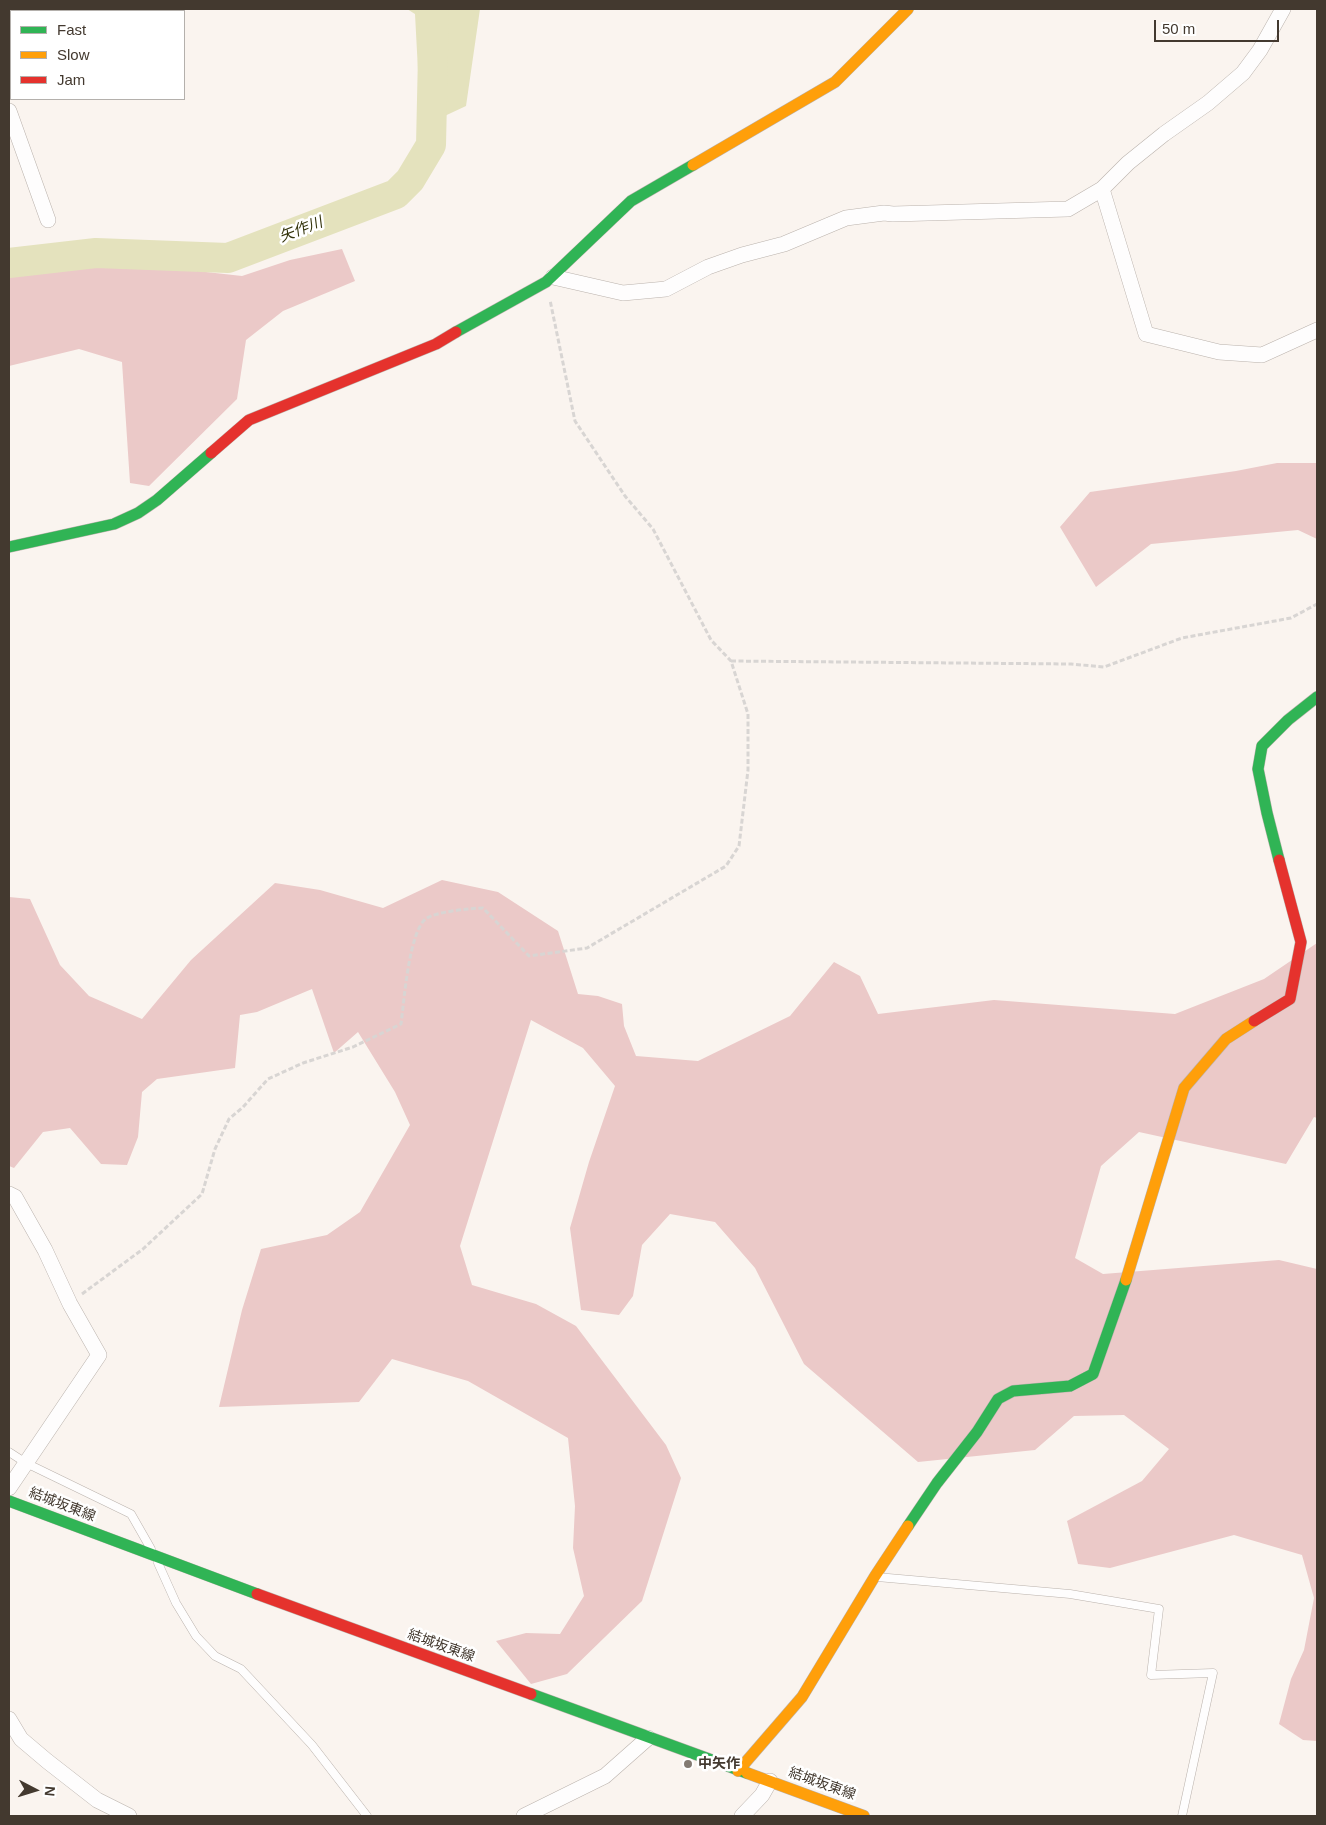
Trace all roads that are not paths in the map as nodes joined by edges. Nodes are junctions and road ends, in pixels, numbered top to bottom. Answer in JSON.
{"nodes":[{"id":1,"x":908,"y":9,"type":"edge"},
{"id":2,"x":1283,"y":9,"type":"edge"},
{"id":3,"x":9,"y":113,"type":"edge"},
{"id":4,"x":1102,"y":189,"type":"junction"},
{"id":5,"x":48,"y":220,"type":"dead end"},
{"id":6,"x":550,"y":280,"type":"junction"},
{"id":7,"x":1317,"y":330,"type":"edge"},
{"id":8,"x":9,"y":547,"type":"edge"},
{"id":9,"x":1317,"y":697,"type":"edge"},
{"id":10,"x":9,"y":1194,"type":"edge"},
{"id":11,"x":9,"y":1452,"type":"edge"},
{"id":12,"x":26,"y":1463,"type":"junction"},
{"id":13,"x":9,"y":1488,"type":"edge"},
{"id":14,"x":9,"y":1500,"type":"edge"},
{"id":15,"x":156,"y":1557,"type":"junction"},
{"id":16,"x":875,"y":1576,"type":"junction"},
{"id":17,"x":9,"y":1719,"type":"edge"},
{"id":18,"x":648,"y":1738,"type":"junction"},
{"id":19,"x":738,"y":1771,"type":"junction"},
{"id":20,"x":770,"y":1781,"type":"junction"},
{"id":21,"x":129,"y":1816,"type":"edge"},
{"id":22,"x":367,"y":1816,"type":"edge"},
{"id":23,"x":524,"y":1816,"type":"edge"},
{"id":24,"x":742,"y":1816,"type":"edge"},
{"id":25,"x":864,"y":1816,"type":"edge"},
{"id":26,"x":1182,"y":1816,"type":"edge"}],
"edges":[{"from":1,"to":6,"type":"street"},
{"from":2,"to":4,"type":"street"},
{"from":3,"to":5,"type":"street"},
{"from":4,"to":6,"type":"street"},
{"from":4,"to":7,"type":"street"},
{"from":6,"to":8,"type":"street"},
{"from":9,"to":16,"type":"street"},
{"from":10,"to":12,"type":"street"},
{"from":11,"to":12,"type":"lane"},
{"from":12,"to":13,"type":"street"},
{"from":12,"to":15,"type":"lane"},
{"from":14,"to":15,"type":"street","name":"結城坂東線"},
{"from":15,"to":18,"type":"street","name":"結城坂東線"},
{"from":15,"to":22,"type":"lane"},
{"from":16,"to":19,"type":"street"},
{"from":16,"to":26,"type":"lane"},
{"from":17,"to":21,"type":"street"},
{"from":18,"to":19,"type":"street","name":"結城坂東線"},
{"from":18,"to":23,"type":"street"},
{"from":19,"to":20,"type":"street","name":"結城坂東線"},
{"from":20,"to":24,"type":"street"},
{"from":20,"to":25,"type":"street","name":"結城坂東線"}]}
